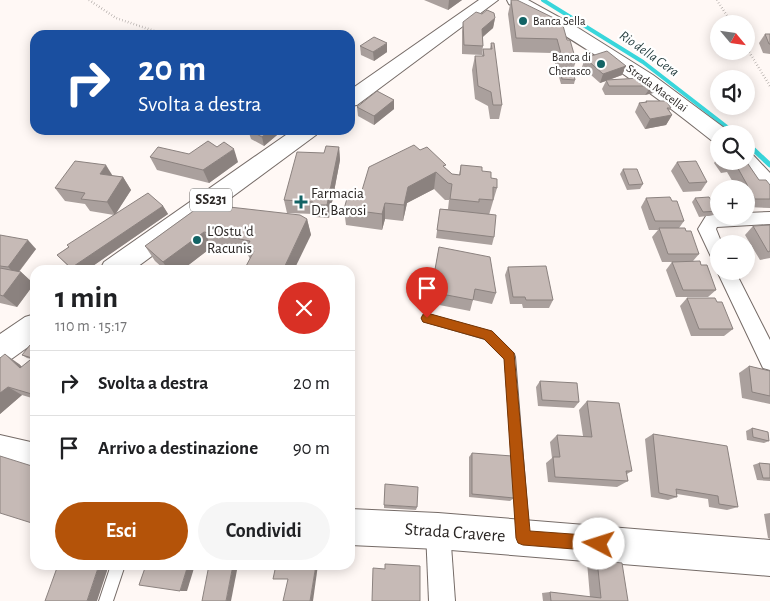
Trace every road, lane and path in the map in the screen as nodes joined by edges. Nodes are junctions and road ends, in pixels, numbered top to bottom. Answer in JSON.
{"nodes":[{"id":1,"x":89,"y":0,"type":"edge"},
{"id":2,"x":490,"y":0,"type":"edge"},
{"id":3,"x":515,"y":0,"type":"edge"},
{"id":4,"x":717,"y":0,"type":"edge"},
{"id":5,"x":726,"y":15,"type":"edge"},
{"id":6,"x":151,"y":30,"type":"edge"},
{"id":7,"x":754,"y":60,"type":"edge"},
{"id":8,"x":770,"y":86,"type":"edge"},
{"id":9,"x":355,"y":96,"type":"edge"},
{"id":10,"x":710,"y":129,"type":"edge"},
{"id":11,"x":301,"y":135,"type":"edge"},
{"id":12,"x":754,"y":170,"type":"edge"},
{"id":13,"x":770,"y":187,"type":"edge"},
{"id":14,"x":770,"y":218,"type":"edge"},
{"id":15,"x":710,"y":237,"type":"edge"},
{"id":16,"x":120,"y":265,"type":"edge"},
{"id":17,"x":730,"y":280,"type":"edge"},
{"id":18,"x":427,"y":318,"type":"dead end"},
{"id":19,"x":30,"y":330,"type":"edge"},
{"id":20,"x":0,"y":351,"type":"edge"},
{"id":21,"x":770,"y":360,"type":"edge"},
{"id":22,"x":0,"y":450,"type":"edge"},
{"id":23,"x":30,"y":459,"type":"edge"},
{"id":24,"x":355,"y":527,"type":"edge"},
{"id":25,"x":438,"y":530,"type":"junction"},
{"id":26,"x":523,"y":538,"type":"junction"},
{"id":27,"x":770,"y":558,"type":"edge"},
{"id":28,"x":116,"y":570,"type":"edge"},
{"id":29,"x":106,"y":601,"type":"edge"},
{"id":30,"x":442,"y":601,"type":"edge"}],
"edges":[{"from":1,"to":6,"type":"path"},
{"from":2,"to":9,"type":"street"},
{"from":3,"to":10,"type":"street","name":"Strada Macellai"},
{"from":4,"to":5,"type":"path"},
{"from":7,"to":8,"type":"path"},
{"from":11,"to":16,"type":"street","number":"SS231"},
{"from":12,"to":13,"type":"street"},
{"from":14,"to":15,"type":"street"},
{"from":17,"to":21,"type":"street"},
{"from":18,"to":26,"type":"lane"},
{"from":19,"to":20,"type":"street"},
{"from":22,"to":23,"type":"street"},
{"from":24,"to":25,"type":"street","name":"Strada Cravere"},
{"from":25,"to":26,"type":"street","name":"Strada Cravere"},
{"from":25,"to":30,"type":"street"},
{"from":26,"to":27,"type":"street","name":"Strada Cravere"},
{"from":28,"to":29,"type":"lane"}]}
